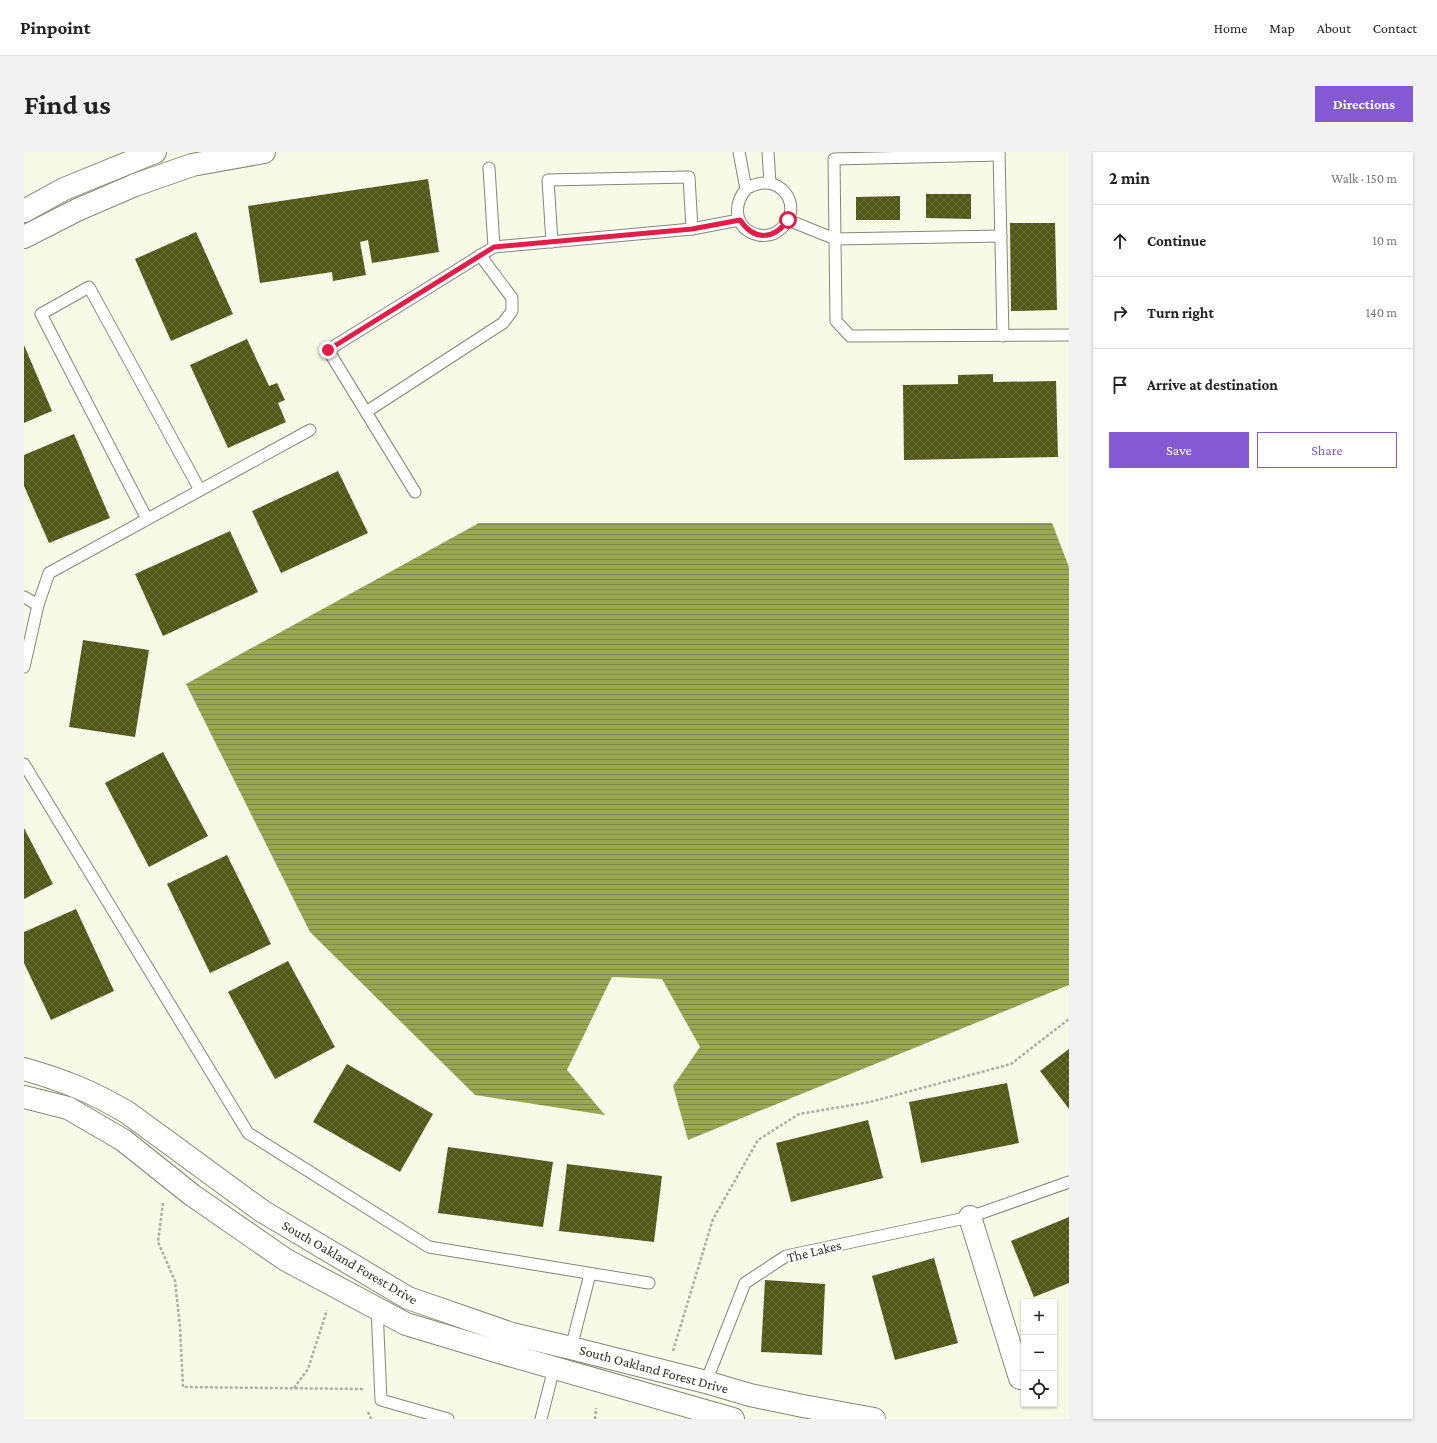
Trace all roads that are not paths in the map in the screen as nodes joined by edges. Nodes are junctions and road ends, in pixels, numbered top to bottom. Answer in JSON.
{"nodes":[{"id":1,"x":155,"y":152,"type":"edge"},
{"id":2,"x":264,"y":152,"type":"edge"},
{"id":3,"x":739,"y":152,"type":"edge"},
{"id":4,"x":768,"y":152,"type":"edge"},
{"id":5,"x":999,"y":154,"type":"edge"},
{"id":6,"x":219,"y":156,"type":"edge"},
{"id":7,"x":190,"y":158,"type":"edge"},
{"id":8,"x":489,"y":168,"type":"dead end"},
{"id":9,"x":770,"y":183,"type":"junction"},
{"id":10,"x":746,"y":189,"type":"junction"},
{"id":11,"x":24,"y":211,"type":"edge"},
{"id":12,"x":740,"y":220,"type":"junction"},
{"id":13,"x":788,"y":220,"type":"junction"},
{"id":14,"x":692,"y":229,"type":"junction"},
{"id":15,"x":1001,"y":236,"type":"junction"},
{"id":16,"x":24,"y":237,"type":"edge"},
{"id":17,"x":835,"y":239,"type":"junction"},
{"id":18,"x":552,"y":242,"type":"junction"},
{"id":19,"x":494,"y":247,"type":"junction"},
{"id":20,"x":480,"y":255,"type":"junction"},
{"id":21,"x":1069,"y":335,"type":"edge"},
{"id":22,"x":1003,"y":336,"type":"junction"},
{"id":23,"x":366,"y":412,"type":"junction"},
{"id":24,"x":310,"y":430,"type":"dead end"},
{"id":25,"x":200,"y":490,"type":"junction"},
{"id":26,"x":416,"y":492,"type":"dead end"},
{"id":27,"x":147,"y":519,"type":"junction"},
{"id":28,"x":24,"y":597,"type":"edge"},
{"id":29,"x":38,"y":605,"type":"junction"},
{"id":30,"x":24,"y":667,"type":"edge"},
{"id":31,"x":24,"y":764,"type":"edge"},
{"id":32,"x":24,"y":1069,"type":"edge"},
{"id":33,"x":24,"y":1097,"type":"edge"},
{"id":34,"x":1069,"y":1182,"type":"edge"},
{"id":35,"x":970,"y":1217,"type":"junction"},
{"id":36,"x":590,"y":1274,"type":"junction"},
{"id":37,"x":649,"y":1283,"type":"dead end"},
{"id":38,"x":391,"y":1288,"type":"junction"},
{"id":39,"x":377,"y":1308,"type":"junction"},
{"id":40,"x":571,"y":1348,"type":"junction"},
{"id":41,"x":554,"y":1368,"type":"junction"},
{"id":42,"x":664,"y":1372,"type":"junction"},
{"id":43,"x":1020,"y":1378,"type":"dead end"},
{"id":44,"x":706,"y":1382,"type":"junction"},
{"id":45,"x":657,"y":1398,"type":"junction"},
{"id":46,"x":448,"y":1419,"type":"edge"},
{"id":47,"x":541,"y":1419,"type":"edge"},
{"id":48,"x":733,"y":1419,"type":"edge"},
{"id":49,"x":874,"y":1419,"type":"edge"}],
"edges":[{"from":1,"to":11,"type":"street"},
{"from":2,"to":6,"type":"street"},
{"from":3,"to":10,"type":"lane"},
{"from":4,"to":9,"type":"lane"},
{"from":5,"to":15,"type":"lane"},
{"from":5,"to":17,"type":"lane"},
{"from":6,"to":7,"type":"street"},
{"from":7,"to":16,"type":"street"},
{"from":8,"to":19,"type":"lane"},
{"from":9,"to":10,"type":"lane"},
{"from":9,"to":13,"type":"lane"},
{"from":10,"to":12,"type":"lane"},
{"from":12,"to":13,"type":"lane"},
{"from":12,"to":14,"type":"lane"},
{"from":13,"to":17,"type":"lane"},
{"from":14,"to":18,"type":"lane"},
{"from":14,"to":18,"type":"lane"},
{"from":15,"to":17,"type":"lane"},
{"from":15,"to":22,"type":"lane"},
{"from":17,"to":22,"type":"lane"},
{"from":18,"to":19,"type":"lane"},
{"from":19,"to":20,"type":"lane"},
{"from":20,"to":23,"type":"lane"},
{"from":20,"to":23,"type":"lane"},
{"from":21,"to":22,"type":"lane"},
{"from":23,"to":26,"type":"lane"},
{"from":24,"to":25,"type":"lane"},
{"from":25,"to":27,"type":"lane"},
{"from":25,"to":27,"type":"lane"},
{"from":27,"to":29,"type":"lane"},
{"from":28,"to":29,"type":"lane"},
{"from":29,"to":30,"type":"lane"},
{"from":31,"to":36,"type":"lane"},
{"from":32,"to":38,"type":"street","name":"South Oakland Forest Drive"},
{"from":33,"to":39,"type":"street","name":"South Oakland Forest Drive"},
{"from":34,"to":35,"type":"lane","name":"The Lakes"},
{"from":35,"to":43,"type":"street"},
{"from":35,"to":44,"type":"lane","name":"The Lakes"},
{"from":36,"to":37,"type":"lane"},
{"from":36,"to":40,"type":"lane"},
{"from":38,"to":39,"type":"street"},
{"from":38,"to":40,"type":"street","name":"South Oakland Forest Drive"},
{"from":39,"to":41,"type":"street","name":"South Oakland Forest Drive"},
{"from":39,"to":46,"type":"lane"},
{"from":40,"to":42,"type":"street","name":"South Oakland Forest Drive"},
{"from":41,"to":45,"type":"street","name":"South Oakland Forest Drive"},
{"from":41,"to":47,"type":"lane"},
{"from":42,"to":44,"type":"street","name":"South Oakland Forest Drive"},
{"from":42,"to":45,"type":"street"},
{"from":44,"to":49,"type":"street","name":"South Oakland Forest Drive"},
{"from":45,"to":48,"type":"street","name":"South Oakland Forest Drive"}]}
